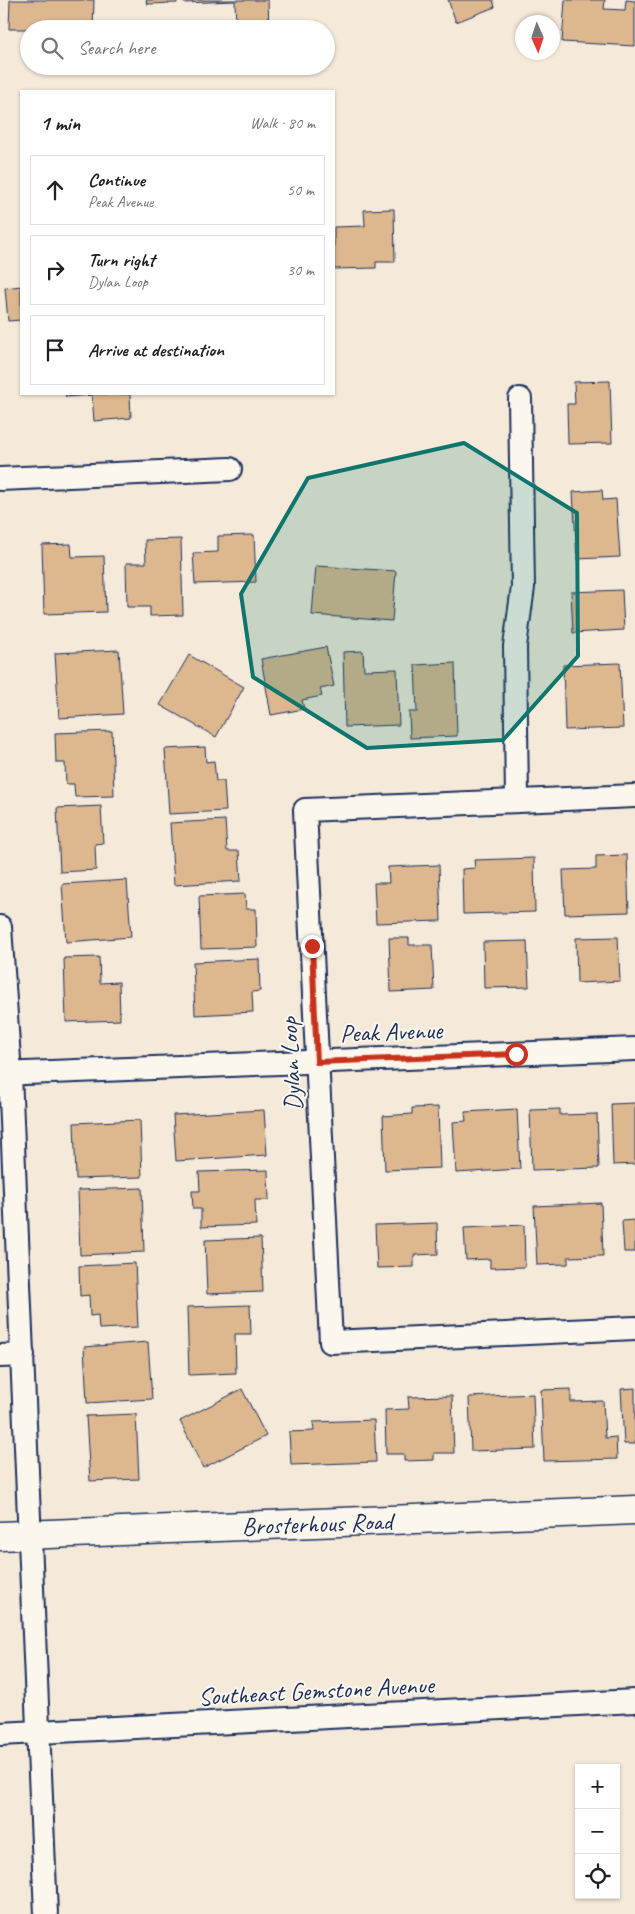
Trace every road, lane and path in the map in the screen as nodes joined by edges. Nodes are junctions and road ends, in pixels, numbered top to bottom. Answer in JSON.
{"nodes":[{"id":1,"x":520,"y":399,"type":"dead end"},
{"id":2,"x":230,"y":469,"type":"dead end"},
{"id":3,"x":0,"y":479,"type":"edge"},
{"id":4,"x":635,"y":796,"type":"edge"},
{"id":5,"x":516,"y":801,"type":"junction"},
{"id":6,"x":0,"y":927,"type":"edge"},
{"id":7,"x":635,"y":1049,"type":"edge"},
{"id":8,"x":317,"y":1062,"type":"junction"},
{"id":9,"x":5,"y":1074,"type":"edge"},
{"id":10,"x":635,"y":1328,"type":"edge"},
{"id":11,"x":22,"y":1355,"type":"junction"},
{"id":12,"x":0,"y":1356,"type":"edge"},
{"id":13,"x":635,"y":1510,"type":"edge"},
{"id":14,"x":29,"y":1535,"type":"junction"},
{"id":15,"x":0,"y":1536,"type":"edge"},
{"id":16,"x":635,"y":1701,"type":"edge"},
{"id":17,"x":38,"y":1732,"type":"junction"},
{"id":18,"x":0,"y":1734,"type":"edge"},
{"id":19,"x":46,"y":1914,"type":"edge"}],
"edges":[{"from":1,"to":5,"type":"street"},
{"from":2,"to":3,"type":"street"},
{"from":4,"to":5,"type":"street","name":"Dylan Loop"},
{"from":5,"to":8,"type":"street","name":"Dylan Loop"},
{"from":6,"to":9,"type":"street"},
{"from":7,"to":8,"type":"street","name":"Peak Avenue"},
{"from":8,"to":9,"type":"street","name":"Peak Avenue"},
{"from":8,"to":10,"type":"street","name":"Dylan Loop"},
{"from":9,"to":11,"type":"street"},
{"from":11,"to":12,"type":"street"},
{"from":11,"to":14,"type":"street"},
{"from":13,"to":14,"type":"street","name":"Brosterhous Road"},
{"from":14,"to":15,"type":"street","name":"Brosterhous Road"},
{"from":14,"to":17,"type":"street"},
{"from":16,"to":17,"type":"street","name":"Southeast Gemstone Avenue"},
{"from":17,"to":18,"type":"street","name":"Southeast Gemstone Avenue"},
{"from":17,"to":19,"type":"street"}]}
